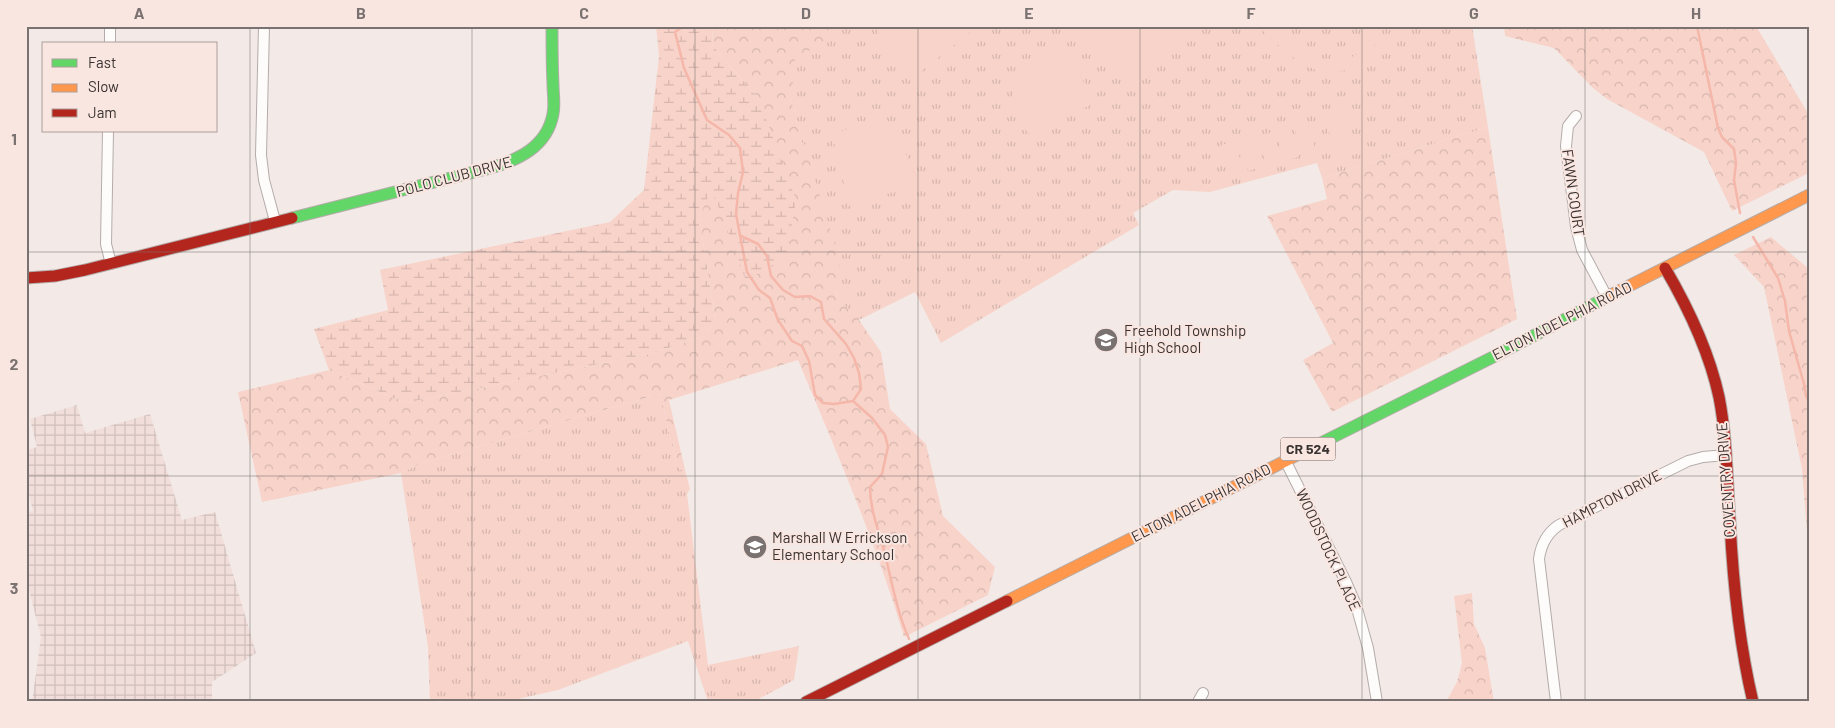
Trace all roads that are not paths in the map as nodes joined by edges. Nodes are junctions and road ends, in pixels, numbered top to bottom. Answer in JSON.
{"nodes":[{"id":1,"x":110,"y":26,"type":"edge"},
{"id":2,"x":264,"y":26,"type":"edge"},
{"id":3,"x":552,"y":26,"type":"edge"},
{"id":4,"x":110,"y":42,"type":"edge"},
{"id":5,"x":1576,"y":116,"type":"dead end"},
{"id":6,"x":108,"y":132,"type":"edge"},
{"id":7,"x":1809,"y":195,"type":"edge"},
{"id":8,"x":275,"y":221,"type":"junction"},
{"id":9,"x":111,"y":264,"type":"junction"},
{"id":10,"x":1665,"y":268,"type":"junction"},
{"id":11,"x":26,"y":278,"type":"edge"},
{"id":12,"x":1607,"y":297,"type":"junction"},
{"id":13,"x":1726,"y":455,"type":"junction"},
{"id":14,"x":1285,"y":460,"type":"junction"},
{"id":15,"x":814,"y":700,"type":"edge"},
{"id":16,"x":1376,"y":702,"type":"edge"},
{"id":17,"x":1556,"y":702,"type":"edge"},
{"id":18,"x":1753,"y":702,"type":"edge"}],
"edges":[{"from":1,"to":4,"type":"street"},
{"from":2,"to":8,"type":"street"},
{"from":3,"to":8,"type":"main road","name":"POLO CLUB DRIVE"},
{"from":5,"to":12,"type":"street","name":"FAWN COURT"},
{"from":6,"to":9,"type":"street"},
{"from":7,"to":10,"type":"main road","name":"ELTON ADELPHIA ROAD","number":"CR 524"},
{"from":8,"to":9,"type":"main road","name":"POLO CLUB DRIVE"},
{"from":9,"to":11,"type":"main road","name":"POLO CLUB DRIVE"},
{"from":10,"to":12,"type":"main road","name":"ELTON ADELPHIA ROAD","number":"CR 524"},
{"from":10,"to":13,"type":"main road","name":"COVENTRY DRIVE"},
{"from":12,"to":14,"type":"main road","name":"ELTON ADELPHIA ROAD","number":"CR 524"},
{"from":13,"to":17,"type":"street","name":"HAMPTON DRIVE"},
{"from":13,"to":18,"type":"main road","name":"COVENTRY DRIVE"},
{"from":14,"to":15,"type":"main road","name":"ELTON ADELPHIA ROAD","number":"CR 524"},
{"from":14,"to":16,"type":"street","name":"WOODSTOCK PLACE"}]}
